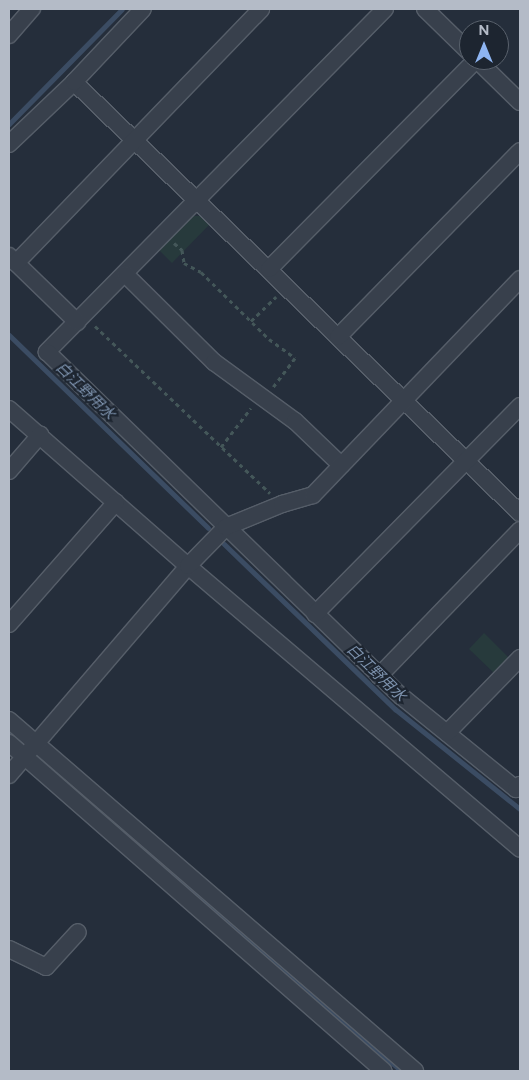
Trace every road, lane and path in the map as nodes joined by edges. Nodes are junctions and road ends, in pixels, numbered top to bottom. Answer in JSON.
{"nodes":[{"id":1,"x":32,"y":9,"type":"edge"},
{"id":2,"x":143,"y":9,"type":"edge"},
{"id":3,"x":261,"y":9,"type":"edge"},
{"id":4,"x":385,"y":9,"type":"edge"},
{"id":5,"x":425,"y":9,"type":"edge"},
{"id":6,"x":9,"y":35,"type":"edge"},
{"id":7,"x":459,"y":42,"type":"edge"},
{"id":8,"x":467,"y":70,"type":"edge"},
{"id":9,"x":487,"y":70,"type":"edge"},
{"id":10,"x":74,"y":82,"type":"junction"},
{"id":11,"x":520,"y":102,"type":"edge"},
{"id":12,"x":134,"y":139,"type":"junction"},
{"id":13,"x":9,"y":144,"type":"edge"},
{"id":14,"x":520,"y":151,"type":"edge"},
{"id":15,"x":198,"y":200,"type":"junction"},
{"id":16,"x":164,"y":234,"type":"junction"},
{"id":17,"x":182,"y":244,"type":"dead end"},
{"id":18,"x":182,"y":250,"type":"junction"},
{"id":19,"x":12,"y":259,"type":"edge"},
{"id":20,"x":269,"y":269,"type":"junction"},
{"id":21,"x":125,"y":274,"type":"junction"},
{"id":22,"x":520,"y":279,"type":"edge"},
{"id":23,"x":287,"y":287,"type":"junction"},
{"id":24,"x":80,"y":319,"type":"junction"},
{"id":25,"x":251,"y":321,"type":"junction"},
{"id":26,"x":338,"y":337,"type":"junction"},
{"id":27,"x":262,"y":397,"type":"junction"},
{"id":28,"x":403,"y":400,"type":"junction"},
{"id":29,"x":520,"y":406,"type":"edge"},
{"id":30,"x":9,"y":409,"type":"edge"},
{"id":31,"x":40,"y":435,"type":"junction"},
{"id":32,"x":221,"y":447,"type":"junction"},
{"id":33,"x":466,"y":461,"type":"junction"},
{"id":34,"x":341,"y":464,"type":"junction"},
{"id":35,"x":9,"y":471,"type":"edge"},
{"id":36,"x":116,"y":502,"type":"junction"},
{"id":37,"x":282,"y":504,"type":"junction"},
{"id":38,"x":520,"y":513,"type":"edge"},
{"id":39,"x":226,"y":527,"type":"junction"},
{"id":40,"x":520,"y":530,"type":"edge"},
{"id":41,"x":188,"y":566,"type":"junction"},
{"id":42,"x":315,"y":614,"type":"junction"},
{"id":43,"x":9,"y":624,"type":"edge"},
{"id":44,"x":520,"y":658,"type":"edge"},
{"id":45,"x":379,"y":676,"type":"junction"},
{"id":46,"x":9,"y":720,"type":"edge"},
{"id":47,"x":447,"y":733,"type":"junction"},
{"id":48,"x":9,"y":743,"type":"edge"},
{"id":49,"x":30,"y":750,"type":"junction"},
{"id":50,"x":9,"y":774,"type":"edge"},
{"id":51,"x":519,"y":789,"type":"edge"},
{"id":52,"x":520,"y":849,"type":"edge"},
{"id":53,"x":78,"y":932,"type":"dead end"},
{"id":54,"x":9,"y":949,"type":"edge"},
{"id":55,"x":384,"y":1071,"type":"edge"},
{"id":56,"x":414,"y":1071,"type":"edge"}],
"edges":[{"from":1,"to":6,"type":"street"},
{"from":2,"to":10,"type":"street"},
{"from":3,"to":12,"type":"street"},
{"from":4,"to":15,"type":"street"},
{"from":5,"to":7,"type":"street"},
{"from":8,"to":20,"type":"street"},
{"from":9,"to":11,"type":"street"},
{"from":10,"to":12,"type":"street"},
{"from":10,"to":13,"type":"street"},
{"from":12,"to":15,"type":"street"},
{"from":12,"to":19,"type":"street"},
{"from":14,"to":26,"type":"street"},
{"from":15,"to":16,"type":"street"},
{"from":15,"to":20,"type":"street"},
{"from":16,"to":18,"type":"path"},
{"from":16,"to":21,"type":"street"},
{"from":17,"to":18,"type":"path"},
{"from":18,"to":25,"type":"path"},
{"from":19,"to":24,"type":"street"},
{"from":20,"to":23,"type":"street"},
{"from":21,"to":24,"type":"street"},
{"from":21,"to":27,"type":"street"},
{"from":22,"to":28,"type":"street"},
{"from":23,"to":25,"type":"path"},
{"from":23,"to":26,"type":"street"},
{"from":24,"to":32,"type":"path"},
{"from":24,"to":39,"type":"street"},
{"from":25,"to":27,"type":"path"},
{"from":26,"to":28,"type":"street"},
{"from":27,"to":32,"type":"path"},
{"from":27,"to":34,"type":"street"},
{"from":28,"to":33,"type":"street"},
{"from":28,"to":34,"type":"street"},
{"from":29,"to":33,"type":"street"},
{"from":30,"to":31,"type":"street"},
{"from":31,"to":35,"type":"street"},
{"from":31,"to":36,"type":"street"},
{"from":32,"to":37,"type":"path"},
{"from":33,"to":38,"type":"street"},
{"from":33,"to":42,"type":"street"},
{"from":34,"to":37,"type":"street"},
{"from":36,"to":41,"type":"street"},
{"from":36,"to":43,"type":"street"},
{"from":37,"to":39,"type":"street"},
{"from":39,"to":41,"type":"street"},
{"from":39,"to":42,"type":"street"},
{"from":40,"to":45,"type":"street"},
{"from":41,"to":49,"type":"street"},
{"from":41,"to":52,"type":"street"},
{"from":42,"to":45,"type":"street"},
{"from":44,"to":47,"type":"street"},
{"from":45,"to":47,"type":"street"},
{"from":46,"to":49,"type":"street"},
{"from":47,"to":51,"type":"street"},
{"from":48,"to":49,"type":"street"},
{"from":49,"to":50,"type":"street"},
{"from":49,"to":55,"type":"street"},
{"from":49,"to":56,"type":"street"},
{"from":53,"to":54,"type":"street"}]}
